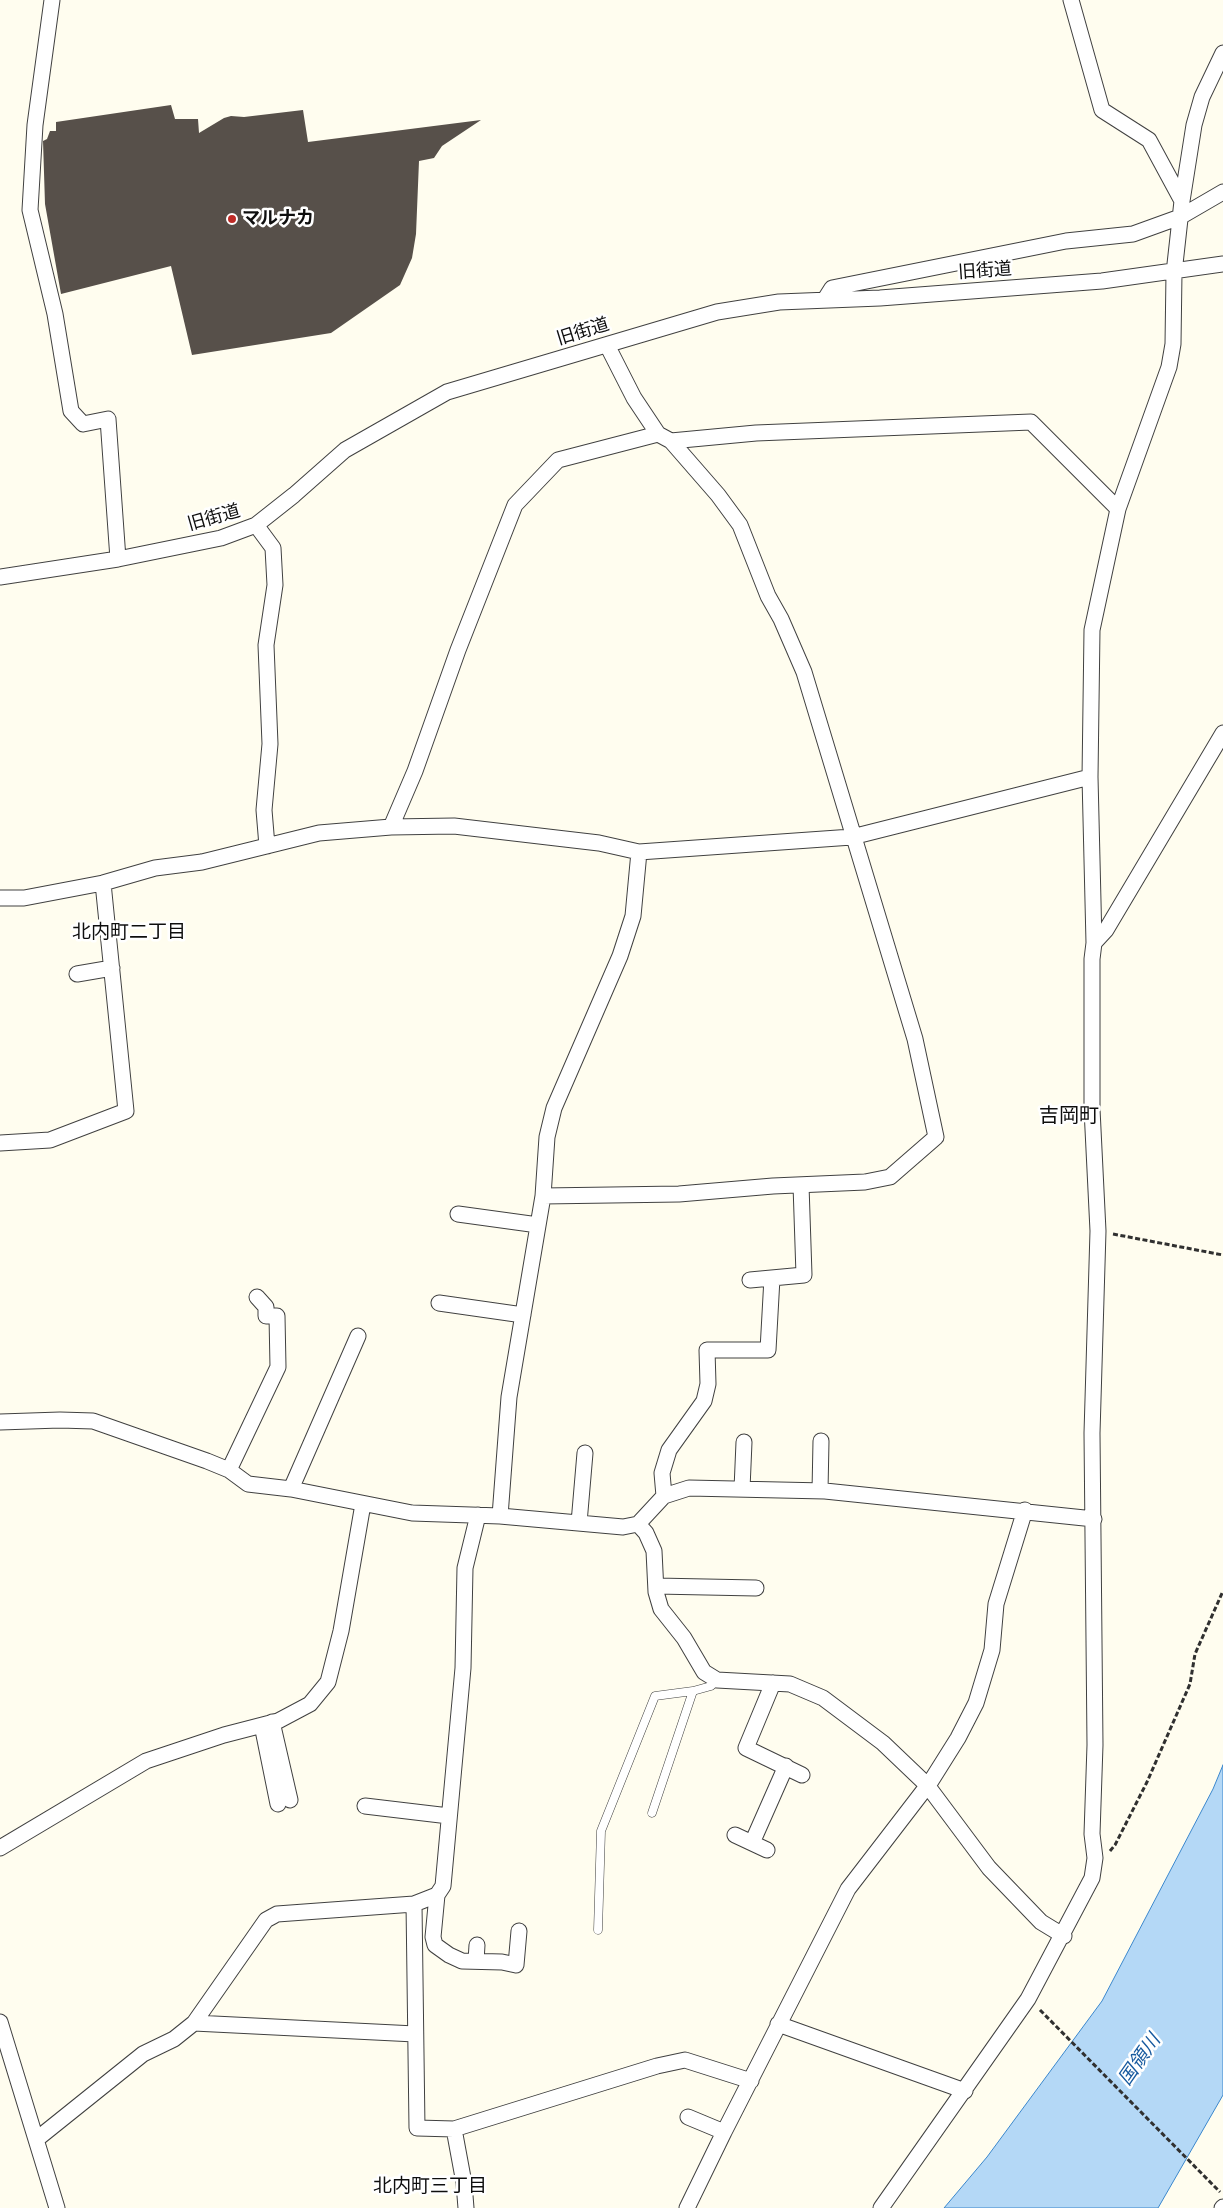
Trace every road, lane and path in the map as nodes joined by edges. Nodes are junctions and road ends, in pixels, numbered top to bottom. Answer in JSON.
{"nodes":[{"id":1,"x":52,"y":0,"type":"edge"},
{"id":2,"x":1071,"y":0,"type":"edge"},
{"id":3,"x":1223,"y":53,"type":"edge"},
{"id":4,"x":1223,"y":192,"type":"edge"},
{"id":5,"x":1182,"y":200,"type":"junction"},
{"id":6,"x":1180,"y":217,"type":"junction"},
{"id":7,"x":1223,"y":264,"type":"edge"},
{"id":8,"x":1174,"y":272,"type":"junction"},
{"id":9,"x":825,"y":299,"type":"junction"},
{"id":10,"x":607,"y":345,"type":"junction"},
{"id":11,"x":665,"y":437,"type":"junction"},
{"id":12,"x":1118,"y":509,"type":"junction"},
{"id":13,"x":256,"y":525,"type":"junction"},
{"id":14,"x":118,"y":559,"type":"junction"},
{"id":15,"x":0,"y":577,"type":"edge"},
{"id":16,"x":1223,"y":733,"type":"edge"},
{"id":17,"x":1090,"y":777,"type":"junction"},
{"id":18,"x":391,"y":827,"type":"junction"},
{"id":19,"x":852,"y":837,"type":"junction"},
{"id":20,"x":267,"y":846,"type":"junction"},
{"id":21,"x":639,"y":852,"type":"junction"},
{"id":22,"x":103,"y":883,"type":"junction"},
{"id":23,"x":0,"y":898,"type":"edge"},
{"id":24,"x":1094,"y":943,"type":"junction"},
{"id":25,"x":112,"y":968,"type":"junction"},
{"id":26,"x":77,"y":974,"type":"dead end"},
{"id":27,"x":0,"y":1143,"type":"edge"},
{"id":28,"x":801,"y":1185,"type":"junction"},
{"id":29,"x":543,"y":1196,"type":"junction"},
{"id":30,"x":458,"y":1214,"type":"dead end"},
{"id":31,"x":538,"y":1225,"type":"junction"},
{"id":32,"x":1098,"y":1231,"type":"junction"},
{"id":33,"x":1223,"y":1255,"type":"edge"},
{"id":34,"x":772,"y":1278,"type":"junction"},
{"id":35,"x":750,"y":1280,"type":"dead end"},
{"id":36,"x":257,"y":1297,"type":"dead end"},
{"id":37,"x":439,"y":1303,"type":"dead end"},
{"id":38,"x":523,"y":1315,"type":"junction"},
{"id":39,"x":358,"y":1336,"type":"dead end"},
{"id":40,"x":0,"y":1422,"type":"edge"},
{"id":41,"x":821,"y":1441,"type":"dead end"},
{"id":42,"x":744,"y":1442,"type":"dead end"},
{"id":43,"x":585,"y":1453,"type":"dead end"},
{"id":44,"x":229,"y":1470,"type":"junction"},
{"id":45,"x":291,"y":1489,"type":"junction"},
{"id":46,"x":742,"y":1489,"type":"junction"},
{"id":47,"x":820,"y":1491,"type":"junction"},
{"id":48,"x":664,"y":1496,"type":"junction"},
{"id":49,"x":363,"y":1504,"type":"junction"},
{"id":50,"x":1025,"y":1510,"type":"junction"},
{"id":51,"x":478,"y":1515,"type":"junction"},
{"id":52,"x":500,"y":1516,"type":"junction"},
{"id":53,"x":1094,"y":1519,"type":"junction"},
{"id":54,"x":579,"y":1523,"type":"junction"},
{"id":55,"x":638,"y":1524,"type":"junction"},
{"id":56,"x":656,"y":1586,"type":"junction"},
{"id":57,"x":756,"y":1588,"type":"dead end"},
{"id":58,"x":1223,"y":1591,"type":"edge"},
{"id":59,"x":717,"y":1680,"type":"junction"},
{"id":60,"x":773,"y":1683,"type":"junction"},
{"id":61,"x":693,"y":1691,"type":"junction"},
{"id":62,"x":267,"y":1724,"type":"junction"},
{"id":63,"x":786,"y":1766,"type":"junction"},
{"id":64,"x":802,"y":1775,"type":"dead end"},
{"id":65,"x":928,"y":1785,"type":"junction"},
{"id":66,"x":284,"y":1802,"type":"dead end"},
{"id":67,"x":364,"y":1806,"type":"dead end"},
{"id":68,"x":652,"y":1813,"type":"dead end"},
{"id":69,"x":450,"y":1816,"type":"junction"},
{"id":70,"x":735,"y":1835,"type":"dead end"},
{"id":71,"x":752,"y":1843,"type":"junction"},
{"id":72,"x":0,"y":1848,"type":"edge"},
{"id":73,"x":767,"y":1850,"type":"dead end"},
{"id":74,"x":1095,"y":1858,"type":"junction"},
{"id":75,"x":437,"y":1895,"type":"junction"},
{"id":76,"x":414,"y":1904,"type":"junction"},
{"id":77,"x":598,"y":1930,"type":"dead end"},
{"id":78,"x":519,"y":1931,"type":"dead end"},
{"id":79,"x":1064,"y":1936,"type":"junction"},
{"id":80,"x":477,"y":1945,"type":"dead end"},
{"id":81,"x":476,"y":1961,"type":"junction"},
{"id":82,"x":1035,"y":2005,"type":"dead end"},
{"id":83,"x":0,"y":2022,"type":"edge"},
{"id":84,"x":194,"y":2023,"type":"junction"},
{"id":85,"x":778,"y":2024,"type":"junction"},
{"id":86,"x":415,"y":2034,"type":"junction"},
{"id":87,"x":751,"y":2081,"type":"junction"},
{"id":88,"x":965,"y":2091,"type":"junction"},
{"id":89,"x":688,"y":2117,"type":"dead end"},
{"id":90,"x":454,"y":2129,"type":"junction"},
{"id":91,"x":724,"y":2132,"type":"junction"},
{"id":92,"x":37,"y":2139,"type":"junction"},
{"id":93,"x":1223,"y":2196,"type":"edge"},
{"id":94,"x":57,"y":2208,"type":"edge"},
{"id":95,"x":466,"y":2208,"type":"edge"},
{"id":96,"x":686,"y":2208,"type":"edge"},
{"id":97,"x":881,"y":2208,"type":"edge"}],
"edges":[{"from":1,"to":14,"type":"street"},
{"from":2,"to":5,"type":"street"},
{"from":3,"to":5,"type":"street"},
{"from":4,"to":6,"type":"street"},
{"from":5,"to":6,"type":"street"},
{"from":6,"to":8,"type":"street"},
{"from":6,"to":9,"type":"street"},
{"from":7,"to":8,"type":"street","name":"旧街道"},
{"from":8,"to":9,"type":"street","name":"旧街道"},
{"from":8,"to":12,"type":"street"},
{"from":9,"to":10,"type":"street","name":"旧街道"},
{"from":10,"to":11,"type":"street"},
{"from":10,"to":13,"type":"street","name":"旧街道"},
{"from":11,"to":12,"type":"street"},
{"from":11,"to":18,"type":"street"},
{"from":11,"to":19,"type":"street"},
{"from":12,"to":17,"type":"street"},
{"from":13,"to":14,"type":"street","name":"旧街道"},
{"from":13,"to":20,"type":"street"},
{"from":14,"to":15,"type":"street","name":"旧街道"},
{"from":16,"to":24,"type":"street"},
{"from":17,"to":19,"type":"street"},
{"from":17,"to":24,"type":"street"},
{"from":18,"to":20,"type":"street"},
{"from":18,"to":21,"type":"street"},
{"from":19,"to":21,"type":"street"},
{"from":19,"to":28,"type":"street"},
{"from":20,"to":22,"type":"street"},
{"from":21,"to":29,"type":"street"},
{"from":22,"to":23,"type":"street"},
{"from":22,"to":25,"type":"street"},
{"from":24,"to":32,"type":"street"},
{"from":25,"to":26,"type":"street"},
{"from":25,"to":27,"type":"street"},
{"from":28,"to":29,"type":"street"},
{"from":28,"to":34,"type":"street"},
{"from":29,"to":31,"type":"street"},
{"from":30,"to":31,"type":"street"},
{"from":31,"to":38,"type":"street"},
{"from":32,"to":33,"type":"path"},
{"from":32,"to":53,"type":"street"},
{"from":34,"to":35,"type":"street"},
{"from":34,"to":48,"type":"street"},
{"from":36,"to":44,"type":"street"},
{"from":37,"to":38,"type":"street"},
{"from":38,"to":52,"type":"street"},
{"from":39,"to":45,"type":"street"},
{"from":40,"to":44,"type":"street"},
{"from":41,"to":47,"type":"street"},
{"from":42,"to":46,"type":"street"},
{"from":43,"to":54,"type":"street"},
{"from":44,"to":45,"type":"street"},
{"from":45,"to":49,"type":"street"},
{"from":46,"to":47,"type":"street"},
{"from":46,"to":48,"type":"street"},
{"from":47,"to":50,"type":"street"},
{"from":48,"to":55,"type":"street"},
{"from":49,"to":51,"type":"street"},
{"from":49,"to":62,"type":"street"},
{"from":50,"to":53,"type":"street"},
{"from":50,"to":65,"type":"street"},
{"from":51,"to":52,"type":"street"},
{"from":51,"to":69,"type":"street"},
{"from":52,"to":54,"type":"street"},
{"from":53,"to":74,"type":"street"},
{"from":54,"to":55,"type":"street"},
{"from":55,"to":56,"type":"street"},
{"from":56,"to":57,"type":"street"},
{"from":56,"to":59,"type":"street"},
{"from":58,"to":74,"type":"path"},
{"from":59,"to":60,"type":"street"},
{"from":59,"to":61,"type":"lane"},
{"from":60,"to":63,"type":"street"},
{"from":60,"to":65,"type":"street"},
{"from":61,"to":68,"type":"lane"},
{"from":61,"to":77,"type":"lane"},
{"from":62,"to":66,"type":"street"},
{"from":62,"to":72,"type":"street"},
{"from":63,"to":64,"type":"street"},
{"from":63,"to":71,"type":"street"},
{"from":65,"to":79,"type":"street"},
{"from":65,"to":85,"type":"street"},
{"from":67,"to":69,"type":"street"},
{"from":69,"to":75,"type":"street"},
{"from":70,"to":71,"type":"street"},
{"from":71,"to":73,"type":"street"},
{"from":74,"to":79,"type":"street"},
{"from":75,"to":76,"type":"street"},
{"from":75,"to":81,"type":"street"},
{"from":76,"to":84,"type":"street"},
{"from":76,"to":86,"type":"street"},
{"from":78,"to":81,"type":"street"},
{"from":79,"to":88,"type":"street"},
{"from":80,"to":81,"type":"street"},
{"from":82,"to":93,"type":"path"},
{"from":83,"to":92,"type":"street"},
{"from":84,"to":86,"type":"street"},
{"from":84,"to":92,"type":"street"},
{"from":85,"to":87,"type":"street"},
{"from":85,"to":88,"type":"street"},
{"from":86,"to":90,"type":"street"},
{"from":87,"to":90,"type":"street"},
{"from":87,"to":91,"type":"street"},
{"from":88,"to":97,"type":"street"},
{"from":89,"to":91,"type":"street"},
{"from":90,"to":95,"type":"street"},
{"from":91,"to":96,"type":"street"},
{"from":92,"to":94,"type":"street"}]}
